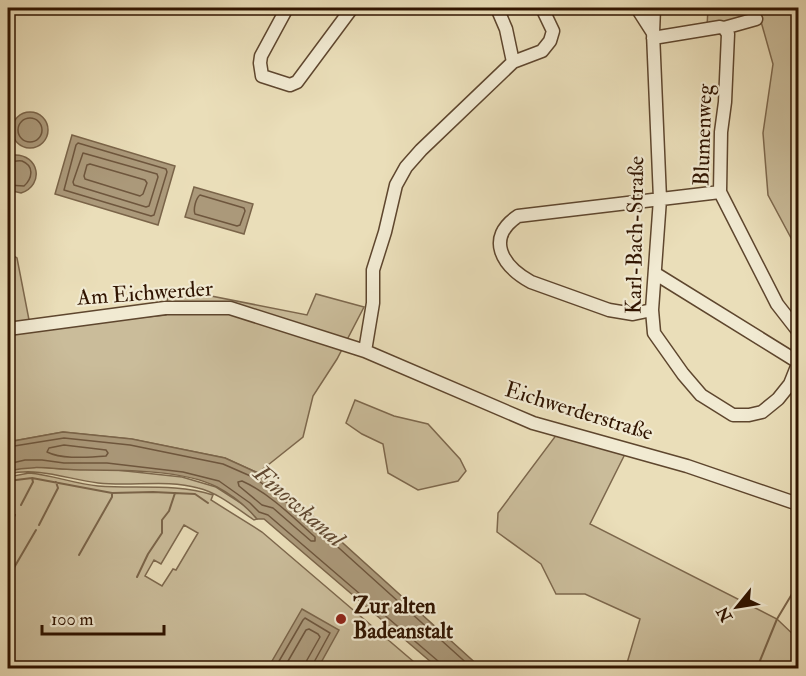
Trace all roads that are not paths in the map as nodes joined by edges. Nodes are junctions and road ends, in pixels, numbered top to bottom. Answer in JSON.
{"nodes":[{"id":1,"x":287,"y":8,"type":"edge"},
{"id":2,"x":352,"y":8,"type":"edge"},
{"id":3,"x":497,"y":8,"type":"edge"},
{"id":4,"x":542,"y":8,"type":"edge"},
{"id":5,"x":637,"y":8,"type":"edge"},
{"id":6,"x":654,"y":8,"type":"edge"},
{"id":7,"x":756,"y":19,"type":"dead end"},
{"id":8,"x":724,"y":28,"type":"junction"},
{"id":9,"x":653,"y":35,"type":"junction"},
{"id":10,"x":513,"y":62,"type":"junction"},
{"id":11,"x":720,"y":192,"type":"junction"},
{"id":12,"x":660,"y":199,"type":"junction"},
{"id":13,"x":656,"y":274,"type":"junction"},
{"id":14,"x":652,"y":310,"type":"junction"},
{"id":15,"x":8,"y":329,"type":"edge"},
{"id":16,"x":798,"y":331,"type":"edge"},
{"id":17,"x":318,"y":336,"type":"joint"},
{"id":18,"x":365,"y":351,"type":"junction"},
{"id":19,"x":798,"y":363,"type":"edge"},
{"id":20,"x":798,"y":504,"type":"edge"}],
"edges":[{"from":1,"to":2,"type":"street"},
{"from":3,"to":10,"type":"street"},
{"from":4,"to":10,"type":"street"},
{"from":5,"to":9,"type":"street"},
{"from":6,"to":9,"type":"street","name":"Karl-Bach-Straße"},
{"from":7,"to":8,"type":"street"},
{"from":8,"to":9,"type":"street"},
{"from":8,"to":11,"type":"street","name":"Blumenweg"},
{"from":9,"to":12,"type":"street","name":"Karl-Bach-Straße"},
{"from":10,"to":18,"type":"street"},
{"from":11,"to":12,"type":"street"},
{"from":11,"to":16,"type":"street","name":"Blumenweg"},
{"from":12,"to":13,"type":"street","name":"Karl-Bach-Straße"},
{"from":12,"to":14,"type":"street"},
{"from":13,"to":14,"type":"street","name":"Karl-Bach-Straße"},
{"from":13,"to":19,"type":"street"},
{"from":14,"to":19,"type":"street","name":"Karl-Bach-Straße"},
{"from":15,"to":17,"type":"street","name":"Am Eichwerder"},
{"from":17,"to":18,"type":"street","name":"Eichwerderstraße"},
{"from":18,"to":20,"type":"street","name":"Eichwerderstraße"}]}
